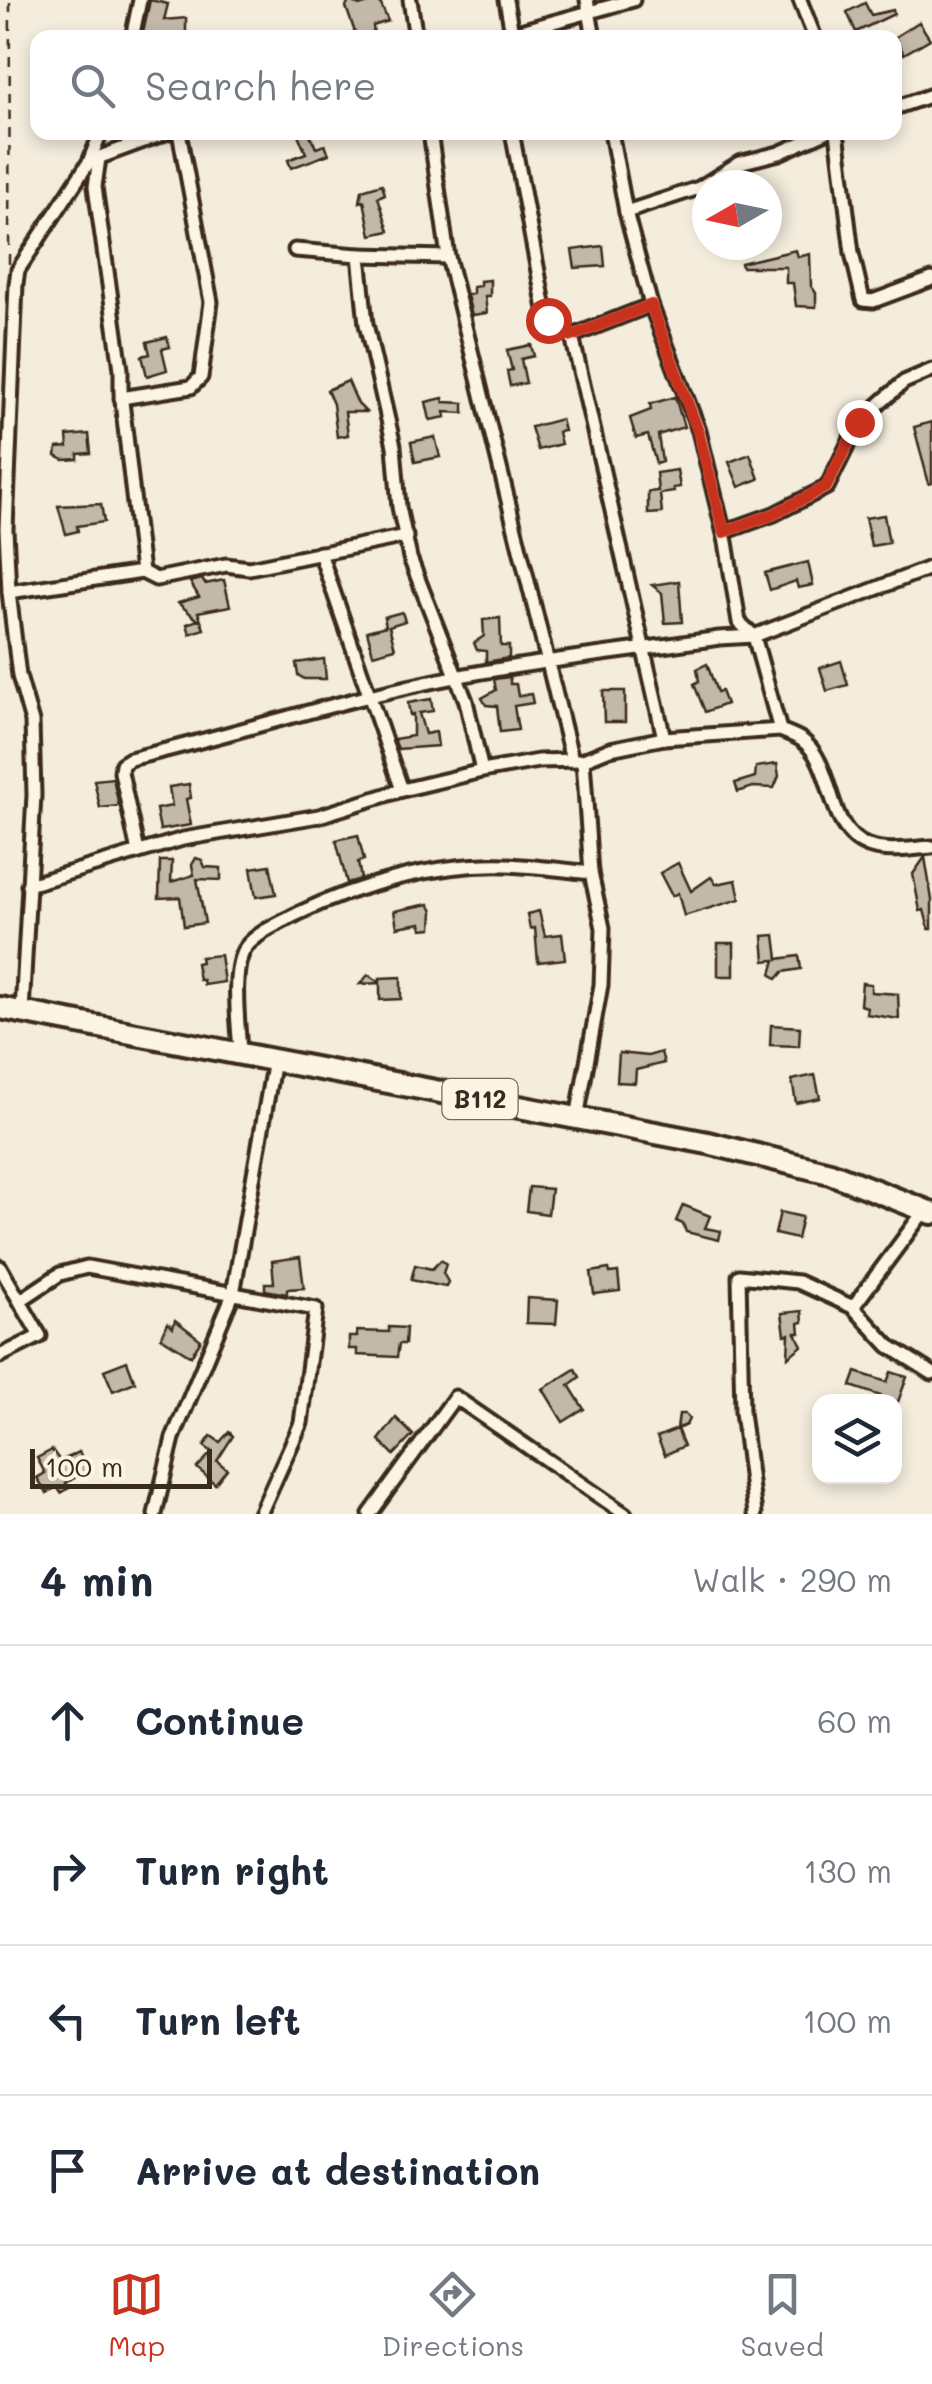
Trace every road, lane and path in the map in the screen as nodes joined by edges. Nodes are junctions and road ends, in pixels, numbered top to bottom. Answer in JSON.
{"nodes":[{"id":1,"x":10,"y":0,"type":"edge"},
{"id":2,"x":140,"y":0,"type":"edge"},
{"id":3,"x":410,"y":0,"type":"edge"},
{"id":4,"x":506,"y":0,"type":"edge"},
{"id":5,"x":633,"y":0,"type":"edge"},
{"id":6,"x":800,"y":0,"type":"edge"},
{"id":7,"x":588,"y":5,"type":"edge"},
{"id":8,"x":134,"y":30,"type":"edge"},
{"id":9,"x":415,"y":30,"type":"edge"},
{"id":10,"x":512,"y":30,"type":"edge"},
{"id":11,"x":523,"y":30,"type":"edge"},
{"id":12,"x":593,"y":30,"type":"edge"},
{"id":13,"x":813,"y":30,"type":"edge"},
{"id":14,"x":932,"y":95,"type":"edge"},
{"id":15,"x":902,"y":105,"type":"edge"},
{"id":16,"x":99,"y":140,"type":"edge"},
{"id":17,"x":147,"y":140,"type":"edge"},
{"id":18,"x":181,"y":140,"type":"edge"},
{"id":19,"x":431,"y":140,"type":"edge"},
{"id":20,"x":514,"y":140,"type":"edge"},
{"id":21,"x":612,"y":140,"type":"edge"},
{"id":22,"x":807,"y":140,"type":"edge"},
{"id":23,"x":839,"y":140,"type":"edge"},
{"id":24,"x":94,"y":160,"type":"junction"},
{"id":25,"x":626,"y":212,"type":"junction"},
{"id":26,"x":296,"y":250,"type":"dead end"},
{"id":27,"x":359,"y":255,"type":"junction"},
{"id":28,"x":448,"y":257,"type":"junction"},
{"id":29,"x":8,"y":268,"type":"dead end"},
{"id":30,"x":932,"y":279,"type":"edge"},
{"id":31,"x":651,"y":305,"type":"junction"},
{"id":32,"x":572,"y":336,"type":"junction"},
{"id":33,"x":932,"y":370,"type":"edge"},
{"id":34,"x":121,"y":398,"type":"junction"},
{"id":35,"x":724,"y":532,"type":"junction"},
{"id":36,"x":406,"y":536,"type":"junction"},
{"id":37,"x":320,"y":552,"type":"junction"},
{"id":38,"x":932,"y":567,"type":"edge"},
{"id":39,"x":142,"y":572,"type":"junction"},
{"id":40,"x":9,"y":592,"type":"junction"},
{"id":41,"x":754,"y":636,"type":"junction"},
{"id":42,"x":645,"y":649,"type":"junction"},
{"id":43,"x":549,"y":663,"type":"junction"},
{"id":44,"x":457,"y":676,"type":"junction"},
{"id":45,"x":370,"y":696,"type":"junction"},
{"id":46,"x":780,"y":730,"type":"junction"},
{"id":47,"x":664,"y":738,"type":"junction"},
{"id":48,"x":577,"y":760,"type":"junction"},
{"id":49,"x":482,"y":771,"type":"junction"},
{"id":50,"x":402,"y":790,"type":"junction"},
{"id":51,"x":932,"y":847,"type":"edge"},
{"id":52,"x":138,"y":852,"type":"junction"},
{"id":53,"x":591,"y":873,"type":"junction"},
{"id":54,"x":28,"y":885,"type":"junction"},
{"id":55,"x":0,"y":1008,"type":"edge"},
{"id":56,"x":22,"y":1012,"type":"junction"},
{"id":57,"x":240,"y":1054,"type":"junction"},
{"id":58,"x":274,"y":1060,"type":"junction"},
{"id":59,"x":577,"y":1118,"type":"junction"},
{"id":60,"x":929,"y":1211,"type":"edge"},
{"id":61,"x":0,"y":1266,"type":"edge"},
{"id":62,"x":234,"y":1294,"type":"junction"},
{"id":63,"x":22,"y":1300,"type":"junction"},
{"id":64,"x":852,"y":1307,"type":"junction"},
{"id":65,"x":0,"y":1356,"type":"edge"},
{"id":66,"x":932,"y":1373,"type":"edge"},
{"id":67,"x":156,"y":1514,"type":"edge"},
{"id":68,"x":260,"y":1514,"type":"edge"},
{"id":69,"x":370,"y":1514,"type":"edge"},
{"id":70,"x":625,"y":1514,"type":"edge"},
{"id":71,"x":755,"y":1514,"type":"edge"}],
"edges":[{"from":1,"to":29,"type":"path"},
{"from":2,"to":8,"type":"street"},
{"from":3,"to":9,"type":"street"},
{"from":4,"to":10,"type":"street"},
{"from":5,"to":7,"type":"street"},
{"from":6,"to":13,"type":"street"},
{"from":7,"to":11,"type":"street"},
{"from":7,"to":12,"type":"street"},
{"from":14,"to":15,"type":"street"},
{"from":16,"to":24,"type":"street"},
{"from":17,"to":24,"type":"street"},
{"from":18,"to":34,"type":"street"},
{"from":19,"to":28,"type":"street"},
{"from":20,"to":32,"type":"street"},
{"from":21,"to":25,"type":"street"},
{"from":22,"to":25,"type":"street"},
{"from":23,"to":30,"type":"street"},
{"from":24,"to":34,"type":"street"},
{"from":24,"to":40,"type":"street"},
{"from":25,"to":31,"type":"street"},
{"from":26,"to":27,"type":"street"},
{"from":27,"to":28,"type":"street"},
{"from":27,"to":36,"type":"street"},
{"from":28,"to":43,"type":"street"},
{"from":31,"to":32,"type":"street"},
{"from":31,"to":35,"type":"street"},
{"from":32,"to":42,"type":"street"},
{"from":33,"to":35,"type":"street"},
{"from":34,"to":39,"type":"street"},
{"from":35,"to":41,"type":"street"},
{"from":36,"to":37,"type":"street"},
{"from":36,"to":44,"type":"street"},
{"from":37,"to":39,"type":"street"},
{"from":37,"to":45,"type":"street"},
{"from":38,"to":41,"type":"street"},
{"from":39,"to":40,"type":"street"},
{"from":40,"to":54,"type":"street"},
{"from":41,"to":42,"type":"street"},
{"from":41,"to":46,"type":"street"},
{"from":42,"to":43,"type":"street"},
{"from":42,"to":47,"type":"street"},
{"from":43,"to":44,"type":"street"},
{"from":43,"to":48,"type":"street"},
{"from":44,"to":45,"type":"street"},
{"from":44,"to":49,"type":"street"},
{"from":45,"to":50,"type":"street"},
{"from":45,"to":52,"type":"street"},
{"from":46,"to":47,"type":"street"},
{"from":46,"to":51,"type":"street"},
{"from":47,"to":48,"type":"street"},
{"from":48,"to":49,"type":"street"},
{"from":48,"to":53,"type":"street"},
{"from":49,"to":50,"type":"street"},
{"from":50,"to":52,"type":"street"},
{"from":52,"to":54,"type":"street"},
{"from":53,"to":57,"type":"street"},
{"from":53,"to":59,"type":"street"},
{"from":54,"to":56,"type":"street"},
{"from":55,"to":56,"type":"main road","number":"B112"},
{"from":56,"to":57,"type":"main road","number":"B112"},
{"from":57,"to":58,"type":"main road","number":"B112"},
{"from":58,"to":59,"type":"main road","number":"B112"},
{"from":58,"to":62,"type":"street"},
{"from":59,"to":60,"type":"main road","number":"B112"},
{"from":60,"to":64,"type":"street"},
{"from":61,"to":63,"type":"street"},
{"from":62,"to":63,"type":"street"},
{"from":62,"to":67,"type":"street"},
{"from":62,"to":68,"type":"street"},
{"from":63,"to":65,"type":"street"},
{"from":64,"to":66,"type":"street"},
{"from":64,"to":71,"type":"street"},
{"from":69,"to":70,"type":"street"}]}
